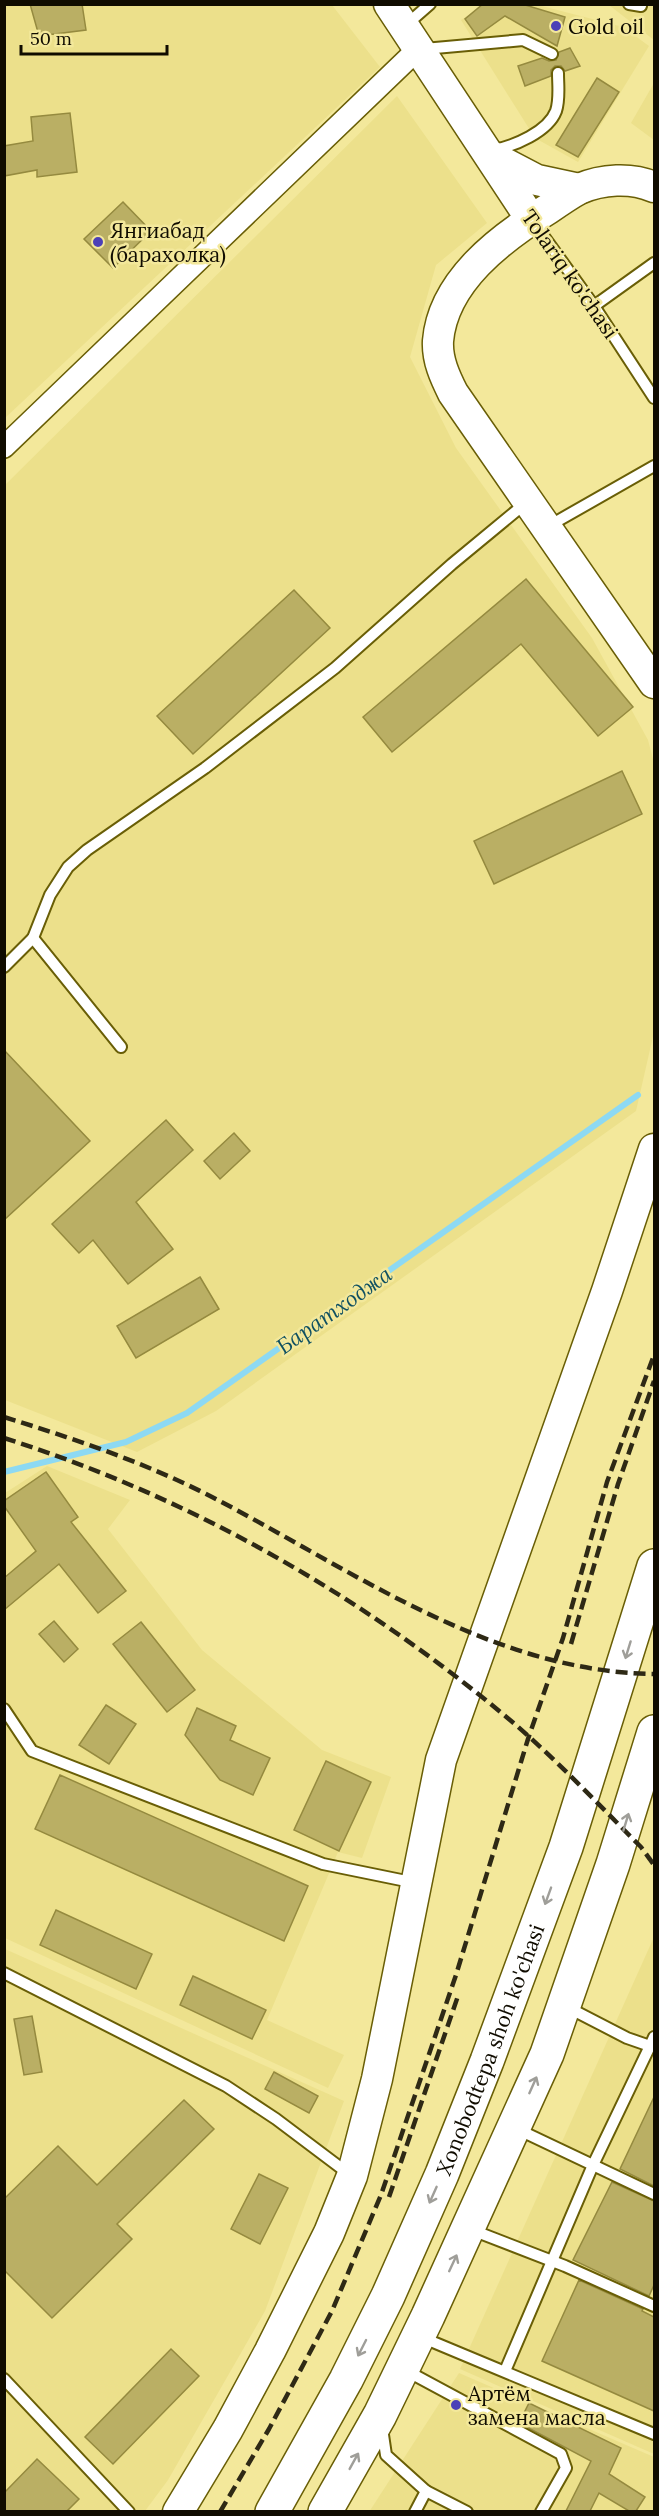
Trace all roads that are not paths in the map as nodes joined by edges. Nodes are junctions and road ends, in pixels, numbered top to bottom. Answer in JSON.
{"nodes":[{"id":1,"x":430,"y":4,"type":"edge"},
{"id":2,"x":404,"y":27,"type":"edge"},
{"id":3,"x":552,"y":54,"type":"dead end"},
{"id":4,"x":558,"y":73,"type":"dead end"},
{"id":5,"x":486,"y":151,"type":"junction"},
{"id":6,"x":654,"y":187,"type":"edge"},
{"id":7,"x":579,"y":189,"type":"junction"},
{"id":8,"x":531,"y":219,"type":"junction"},
{"id":9,"x":654,"y":263,"type":"edge"},
{"id":10,"x":594,"y":306,"type":"junction"},
{"id":11,"x":654,"y":398,"type":"edge"},
{"id":12,"x":4,"y":447,"type":"edge"},
{"id":13,"x":654,"y":466,"type":"edge"},
{"id":14,"x":527,"y":502,"type":"junction"},
{"id":15,"x":547,"y":528,"type":"junction"},
{"id":16,"x":654,"y":683,"type":"edge"},
{"id":17,"x":33,"y":938,"type":"junction"},
{"id":18,"x":4,"y":967,"type":"edge"},
{"id":19,"x":121,"y":1047,"type":"dead end"},
{"id":20,"x":654,"y":1149,"type":"edge"},
{"id":21,"x":651,"y":1586,"type":"edge"},
{"id":22,"x":4,"y":1709,"type":"edge"},
{"id":23,"x":654,"y":1732,"type":"edge"},
{"id":24,"x":566,"y":1847,"type":"junction"},
{"id":25,"x":614,"y":1864,"type":"junction"},
{"id":26,"x":416,"y":1883,"type":"junction"},
{"id":27,"x":4,"y":1973,"type":"edge"},
{"id":28,"x":564,"y":2006,"type":"junction"},
{"id":29,"x":652,"y":2042,"type":"edge"},
{"id":30,"x":514,"y":2127,"type":"junction"},
{"id":31,"x":593,"y":2165,"type":"junction"},
{"id":32,"x":352,"y":2176,"type":"junction"},
{"id":33,"x":654,"y":2194,"type":"edge"},
{"id":34,"x":469,"y":2229,"type":"junction"},
{"id":35,"x":550,"y":2261,"type":"junction"},
{"id":36,"x":654,"y":2306,"type":"edge"},
{"id":37,"x":418,"y":2335,"type":"junction"},
{"id":38,"x":402,"y":2368,"type":"junction"},
{"id":39,"x":505,"y":2371,"type":"junction"},
{"id":40,"x":4,"y":2379,"type":"edge"},
{"id":41,"x":380,"y":2415,"type":"junction"},
{"id":42,"x":654,"y":2434,"type":"edge"},
{"id":43,"x":426,"y":2491,"type":"junction"},
{"id":44,"x":129,"y":2511,"type":"edge"},
{"id":45,"x":178,"y":2511,"type":"edge"},
{"id":46,"x":272,"y":2511,"type":"edge"},
{"id":47,"x":326,"y":2511,"type":"edge"},
{"id":48,"x":415,"y":2511,"type":"edge"},
{"id":49,"x":467,"y":2511,"type":"edge"},
{"id":50,"x":541,"y":2511,"type":"edge"}],
"edges":[{"from":1,"to":2,"type":"lane"},
{"from":2,"to":3,"type":"lane"},
{"from":2,"to":5,"type":"street","name":"Tolariq ko'chasi"},
{"from":2,"to":12,"type":"street"},
{"from":4,"to":5,"type":"lane"},
{"from":5,"to":7,"type":"street","name":"Tolariq ko'chasi"},
{"from":5,"to":8,"type":"street","name":"Tolariq ko'chasi"},
{"from":6,"to":7,"type":"street"},
{"from":7,"to":8,"type":"street"},
{"from":8,"to":10,"type":"lane","name":"Tolariq ko'chasi"},
{"from":8,"to":14,"type":"street"},
{"from":9,"to":10,"type":"lane"},
{"from":10,"to":11,"type":"lane","name":"Tolariq ko'chasi"},
{"from":13,"to":15,"type":"lane"},
{"from":14,"to":15,"type":"street"},
{"from":14,"to":17,"type":"lane"},
{"from":15,"to":16,"type":"street"},
{"from":17,"to":18,"type":"lane"},
{"from":17,"to":19,"type":"lane"},
{"from":20,"to":26,"type":"street"},
{"from":21,"to":24,"type":"highway","name":"Xonobodtepa shoh ko'chasi","one_way":true},
{"from":22,"to":26,"type":"lane"},
{"from":25,"to":23,"type":"highway","one_way":true},
{"from":24,"to":25,"type":"highway"},
{"from":24,"to":46,"type":"highway","name":"Xonobodtepa shoh ko'chasi","one_way":true},
{"from":25,"to":28,"type":"highway"},
{"from":26,"to":32,"type":"street"},
{"from":27,"to":32,"type":"lane"},
{"from":28,"to":29,"type":"lane"},
{"from":30,"to":28,"type":"highway","one_way":true},
{"from":29,"to":31,"type":"lane"},
{"from":30,"to":31,"type":"lane"},
{"from":30,"to":34,"type":"highway"},
{"from":31,"to":33,"type":"lane"},
{"from":31,"to":35,"type":"lane"},
{"from":32,"to":45,"type":"street"},
{"from":34,"to":35,"type":"lane"},
{"from":37,"to":34,"type":"highway","one_way":true},
{"from":35,"to":36,"type":"lane"},
{"from":35,"to":39,"type":"lane"},
{"from":37,"to":38,"type":"highway"},
{"from":37,"to":39,"type":"lane"},
{"from":38,"to":41,"type":"highway"},
{"from":38,"to":50,"type":"lane"},
{"from":39,"to":42,"type":"lane"},
{"from":40,"to":44,"type":"lane"},
{"from":41,"to":43,"type":"lane"},
{"from":47,"to":41,"type":"highway","one_way":true},
{"from":43,"to":48,"type":"lane"},
{"from":43,"to":49,"type":"lane"}]}
